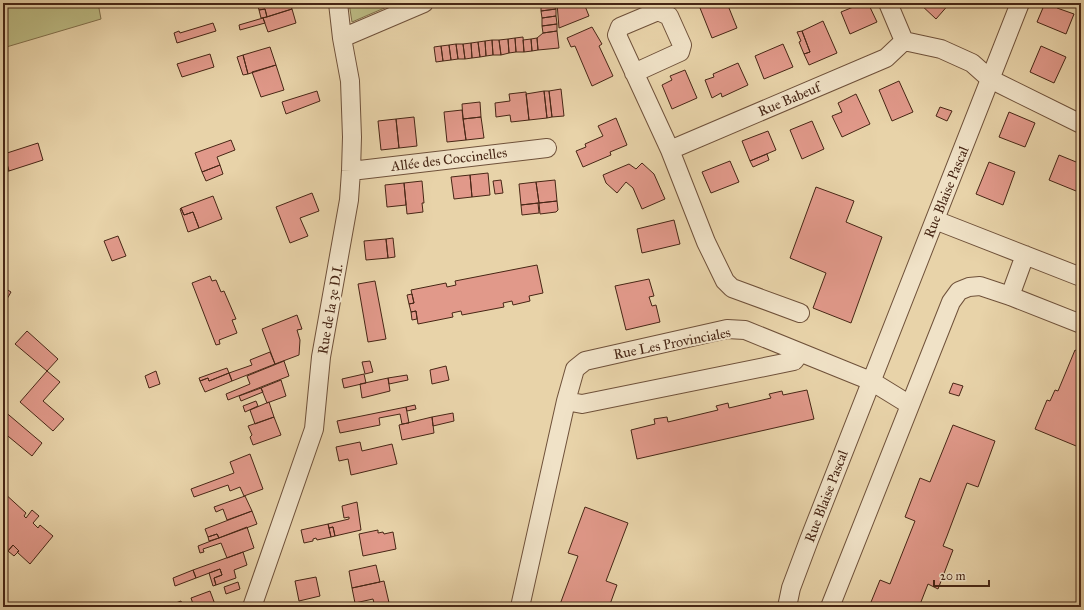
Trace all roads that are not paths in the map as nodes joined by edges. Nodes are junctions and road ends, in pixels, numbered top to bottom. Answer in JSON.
{"nodes":[{"id":1,"x":338,"y":3,"type":"edge"},
{"id":2,"x":424,"y":3,"type":"edge"},
{"id":3,"x":888,"y":3,"type":"edge"},
{"id":4,"x":1020,"y":3,"type":"edge"},
{"id":5,"x":342,"y":38,"type":"junction"},
{"id":6,"x":904,"y":41,"type":"junction"},
{"id":7,"x":634,"y":73,"type":"dead end"},
{"id":8,"x":990,"y":79,"type":"junction"},
{"id":9,"x":1081,"y":124,"type":"edge"},
{"id":10,"x":547,"y":148,"type":"dead end"},
{"id":11,"x":670,"y":150,"type":"junction"},
{"id":12,"x":351,"y":171,"type":"junction"},
{"id":13,"x":935,"y":220,"type":"junction"},
{"id":14,"x":1025,"y":255,"type":"junction"},
{"id":15,"x":1081,"y":277,"type":"edge"},
{"id":16,"x":1010,"y":296,"type":"junction"},
{"id":17,"x":800,"y":313,"type":"dead end"},
{"id":18,"x":1081,"y":324,"type":"edge"},
{"id":19,"x":800,"y":353,"type":"junction"},
{"id":20,"x":871,"y":381,"type":"junction"},
{"id":21,"x":566,"y":401,"type":"junction"},
{"id":22,"x":910,"y":405,"type":"junction"},
{"id":23,"x":791,"y":588,"type":"junction"},
{"id":24,"x":252,"y":607,"type":"edge"},
{"id":25,"x":520,"y":607,"type":"edge"},
{"id":26,"x":778,"y":607,"type":"edge"},
{"id":27,"x":787,"y":607,"type":"edge"},
{"id":28,"x":830,"y":607,"type":"edge"}],
"edges":[{"from":1,"to":5,"type":"street","name":"Rue de la 3e D.I."},
{"from":2,"to":5,"type":"street"},
{"from":3,"to":6,"type":"street"},
{"from":4,"to":8,"type":"street","name":"Rue Blaise Pascal"},
{"from":5,"to":12,"type":"street","name":"Rue de la 3e D.I."},
{"from":6,"to":8,"type":"street"},
{"from":6,"to":11,"type":"street","name":"Rue Babeuf"},
{"from":7,"to":11,"type":"street"},
{"from":8,"to":9,"type":"street"},
{"from":8,"to":13,"type":"street","name":"Rue Blaise Pascal"},
{"from":10,"to":12,"type":"street","name":"Allée des Coccinelles"},
{"from":11,"to":17,"type":"street"},
{"from":12,"to":24,"type":"street","name":"Rue de la 3e D.I."},
{"from":13,"to":14,"type":"street"},
{"from":13,"to":20,"type":"street","name":"Rue Blaise Pascal"},
{"from":14,"to":15,"type":"street"},
{"from":14,"to":16,"type":"street"},
{"from":16,"to":18,"type":"street"},
{"from":16,"to":22,"type":"street"},
{"from":19,"to":20,"type":"street","name":"Rue Les Provinciales"},
{"from":19,"to":21,"type":"street"},
{"from":19,"to":21,"type":"street","name":"Rue Les Provinciales"},
{"from":20,"to":22,"type":"street"},
{"from":20,"to":23,"type":"street","name":"Rue Blaise Pascal"},
{"from":21,"to":25,"type":"street","name":"Rue Les Provinciales"},
{"from":22,"to":28,"type":"street"},
{"from":23,"to":26,"type":"street","name":"Rue Blaise Pascal"},
{"from":23,"to":27,"type":"street","name":"Rue Blaise Pascal"}]}
